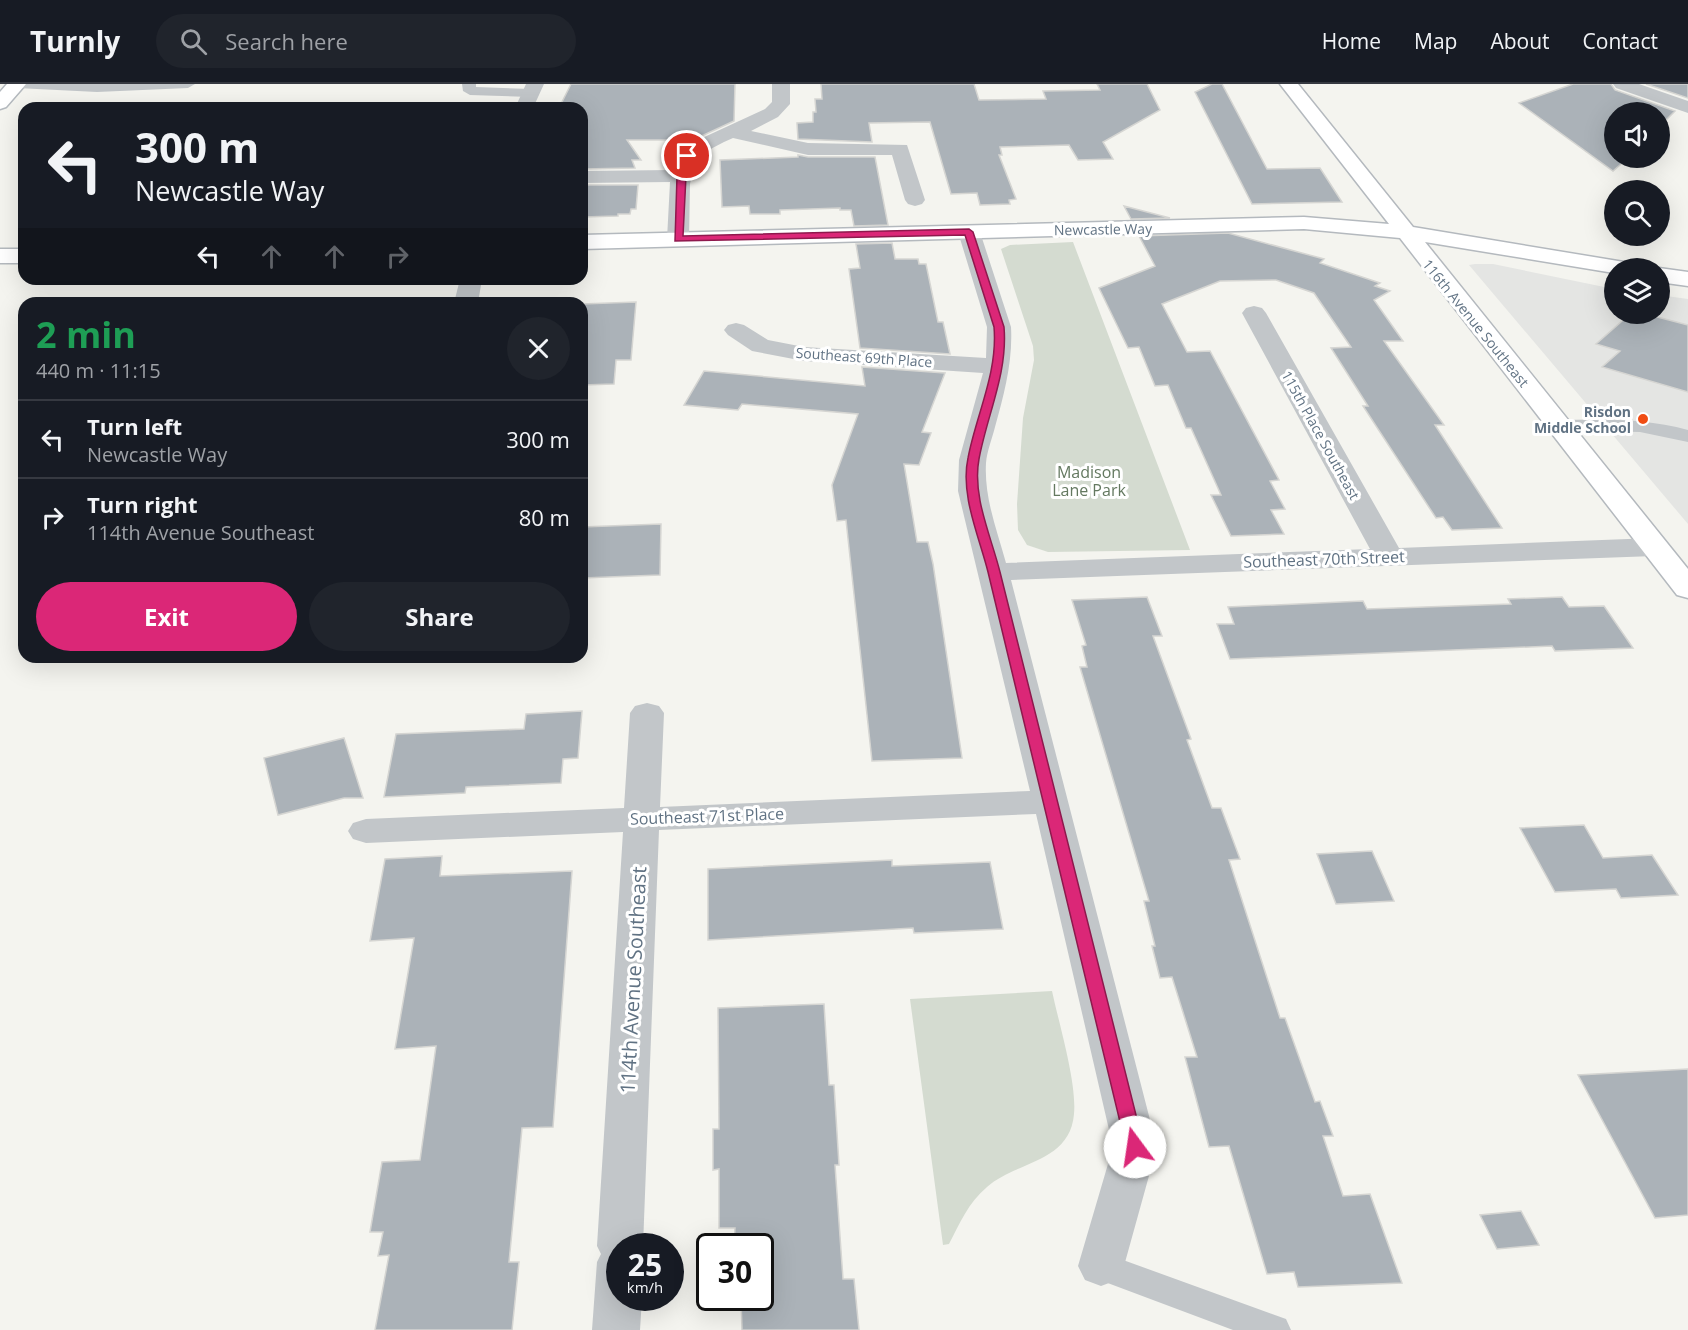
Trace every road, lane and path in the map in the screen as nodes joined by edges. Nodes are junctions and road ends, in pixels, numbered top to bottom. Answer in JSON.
{"nodes":[{"id":1,"x":188,"y":84,"type":"edge"},
{"id":2,"x":469,"y":84,"type":"edge"},
{"id":3,"x":781,"y":84,"type":"edge"},
{"id":4,"x":1289,"y":84,"type":"edge"},
{"id":5,"x":1622,"y":84,"type":"edge"},
{"id":6,"x":7,"y":92,"type":"edge"},
{"id":7,"x":530,"y":95,"type":"edge"},
{"id":8,"x":1688,"y":107,"type":"edge"},
{"id":9,"x":734,"y":133,"type":"junction"},
{"id":10,"x":681,"y":176,"type":"junction"},
{"id":11,"x":588,"y":177,"type":"edge"},
{"id":12,"x":915,"y":200,"type":"dead end"},
{"id":13,"x":1403,"y":231,"type":"junction"},
{"id":14,"x":969,"y":232,"type":"junction"},
{"id":15,"x":678,"y":239,"type":"junction"},
{"id":16,"x":588,"y":242,"type":"edge"},
{"id":17,"x":0,"y":256,"type":"edge"},
{"id":18,"x":18,"y":256,"type":"edge"},
{"id":19,"x":1604,"y":265,"type":"edge"},
{"id":20,"x":1670,"y":277,"type":"edge"},
{"id":21,"x":1688,"y":279,"type":"edge"},
{"id":22,"x":1254,"y":314,"type":"dead end"},
{"id":23,"x":736,"y":330,"type":"dead end"},
{"id":24,"x":997,"y":366,"type":"junction"},
{"id":25,"x":1558,"y":426,"type":"junction"},
{"id":26,"x":1688,"y":436,"type":"edge"},
{"id":27,"x":1654,"y":547,"type":"junction"},
{"id":28,"x":1389,"y":557,"type":"junction"},
{"id":29,"x":994,"y":572,"type":"junction"},
{"id":30,"x":1688,"y":589,"type":"edge"},
{"id":31,"x":647,"y":713,"type":"dead end"},
{"id":32,"x":1049,"y":802,"type":"junction"},
{"id":33,"x":641,"y":819,"type":"junction"},
{"id":34,"x":366,"y":831,"type":"dead end"},
{"id":35,"x":621,"y":1233,"type":"edge"},
{"id":36,"x":1101,"y":1266,"type":"joint"},
{"id":37,"x":617,"y":1311,"type":"edge"},
{"id":38,"x":616,"y":1330,"type":"edge"},
{"id":39,"x":1274,"y":1330,"type":"edge"}],
"edges":[{"from":1,"to":6,"type":"lane"},
{"from":2,"to":7,"type":"lane"},
{"from":3,"to":9,"type":"street"},
{"from":4,"to":13,"type":"street","name":"116th Avenue Southeast"},
{"from":5,"to":8,"type":"street"},
{"from":9,"to":10,"type":"street"},
{"from":9,"to":12,"type":"street"},
{"from":10,"to":11,"type":"street"},
{"from":10,"to":15,"type":"street"},
{"from":13,"to":14,"type":"street","name":"Newcastle Way"},
{"from":13,"to":19,"type":"street","name":"Newcastle Way"},
{"from":13,"to":25,"type":"street","name":"116th Avenue Southeast"},
{"from":14,"to":15,"type":"street","name":"Newcastle Way"},
{"from":14,"to":24,"type":"street"},
{"from":15,"to":16,"type":"street","name":"Newcastle Way"},
{"from":17,"to":18,"type":"street"},
{"from":20,"to":21,"type":"street"},
{"from":22,"to":28,"type":"street","name":"115th Place Southeast"},
{"from":23,"to":24,"type":"street","name":"Southeast 69th Place"},
{"from":24,"to":29,"type":"street"},
{"from":25,"to":26,"type":"lane"},
{"from":25,"to":27,"type":"street","name":"116th Avenue Southeast"},
{"from":27,"to":28,"type":"street","name":"Southeast 70th Street"},
{"from":27,"to":30,"type":"street","name":"116th Avenue Southeast"},
{"from":28,"to":29,"type":"street","name":"Southeast 70th Street"},
{"from":29,"to":32,"type":"street"},
{"from":31,"to":33,"type":"street","name":"114th Avenue Southeast"},
{"from":32,"to":33,"type":"street","name":"Southeast 71st Place"},
{"from":32,"to":36,"type":"street"},
{"from":33,"to":34,"type":"street","name":"Southeast 71st Place"},
{"from":33,"to":35,"type":"street","name":"114th Avenue Southeast"},
{"from":36,"to":39,"type":"lane"},
{"from":37,"to":38,"type":"street"}]}
